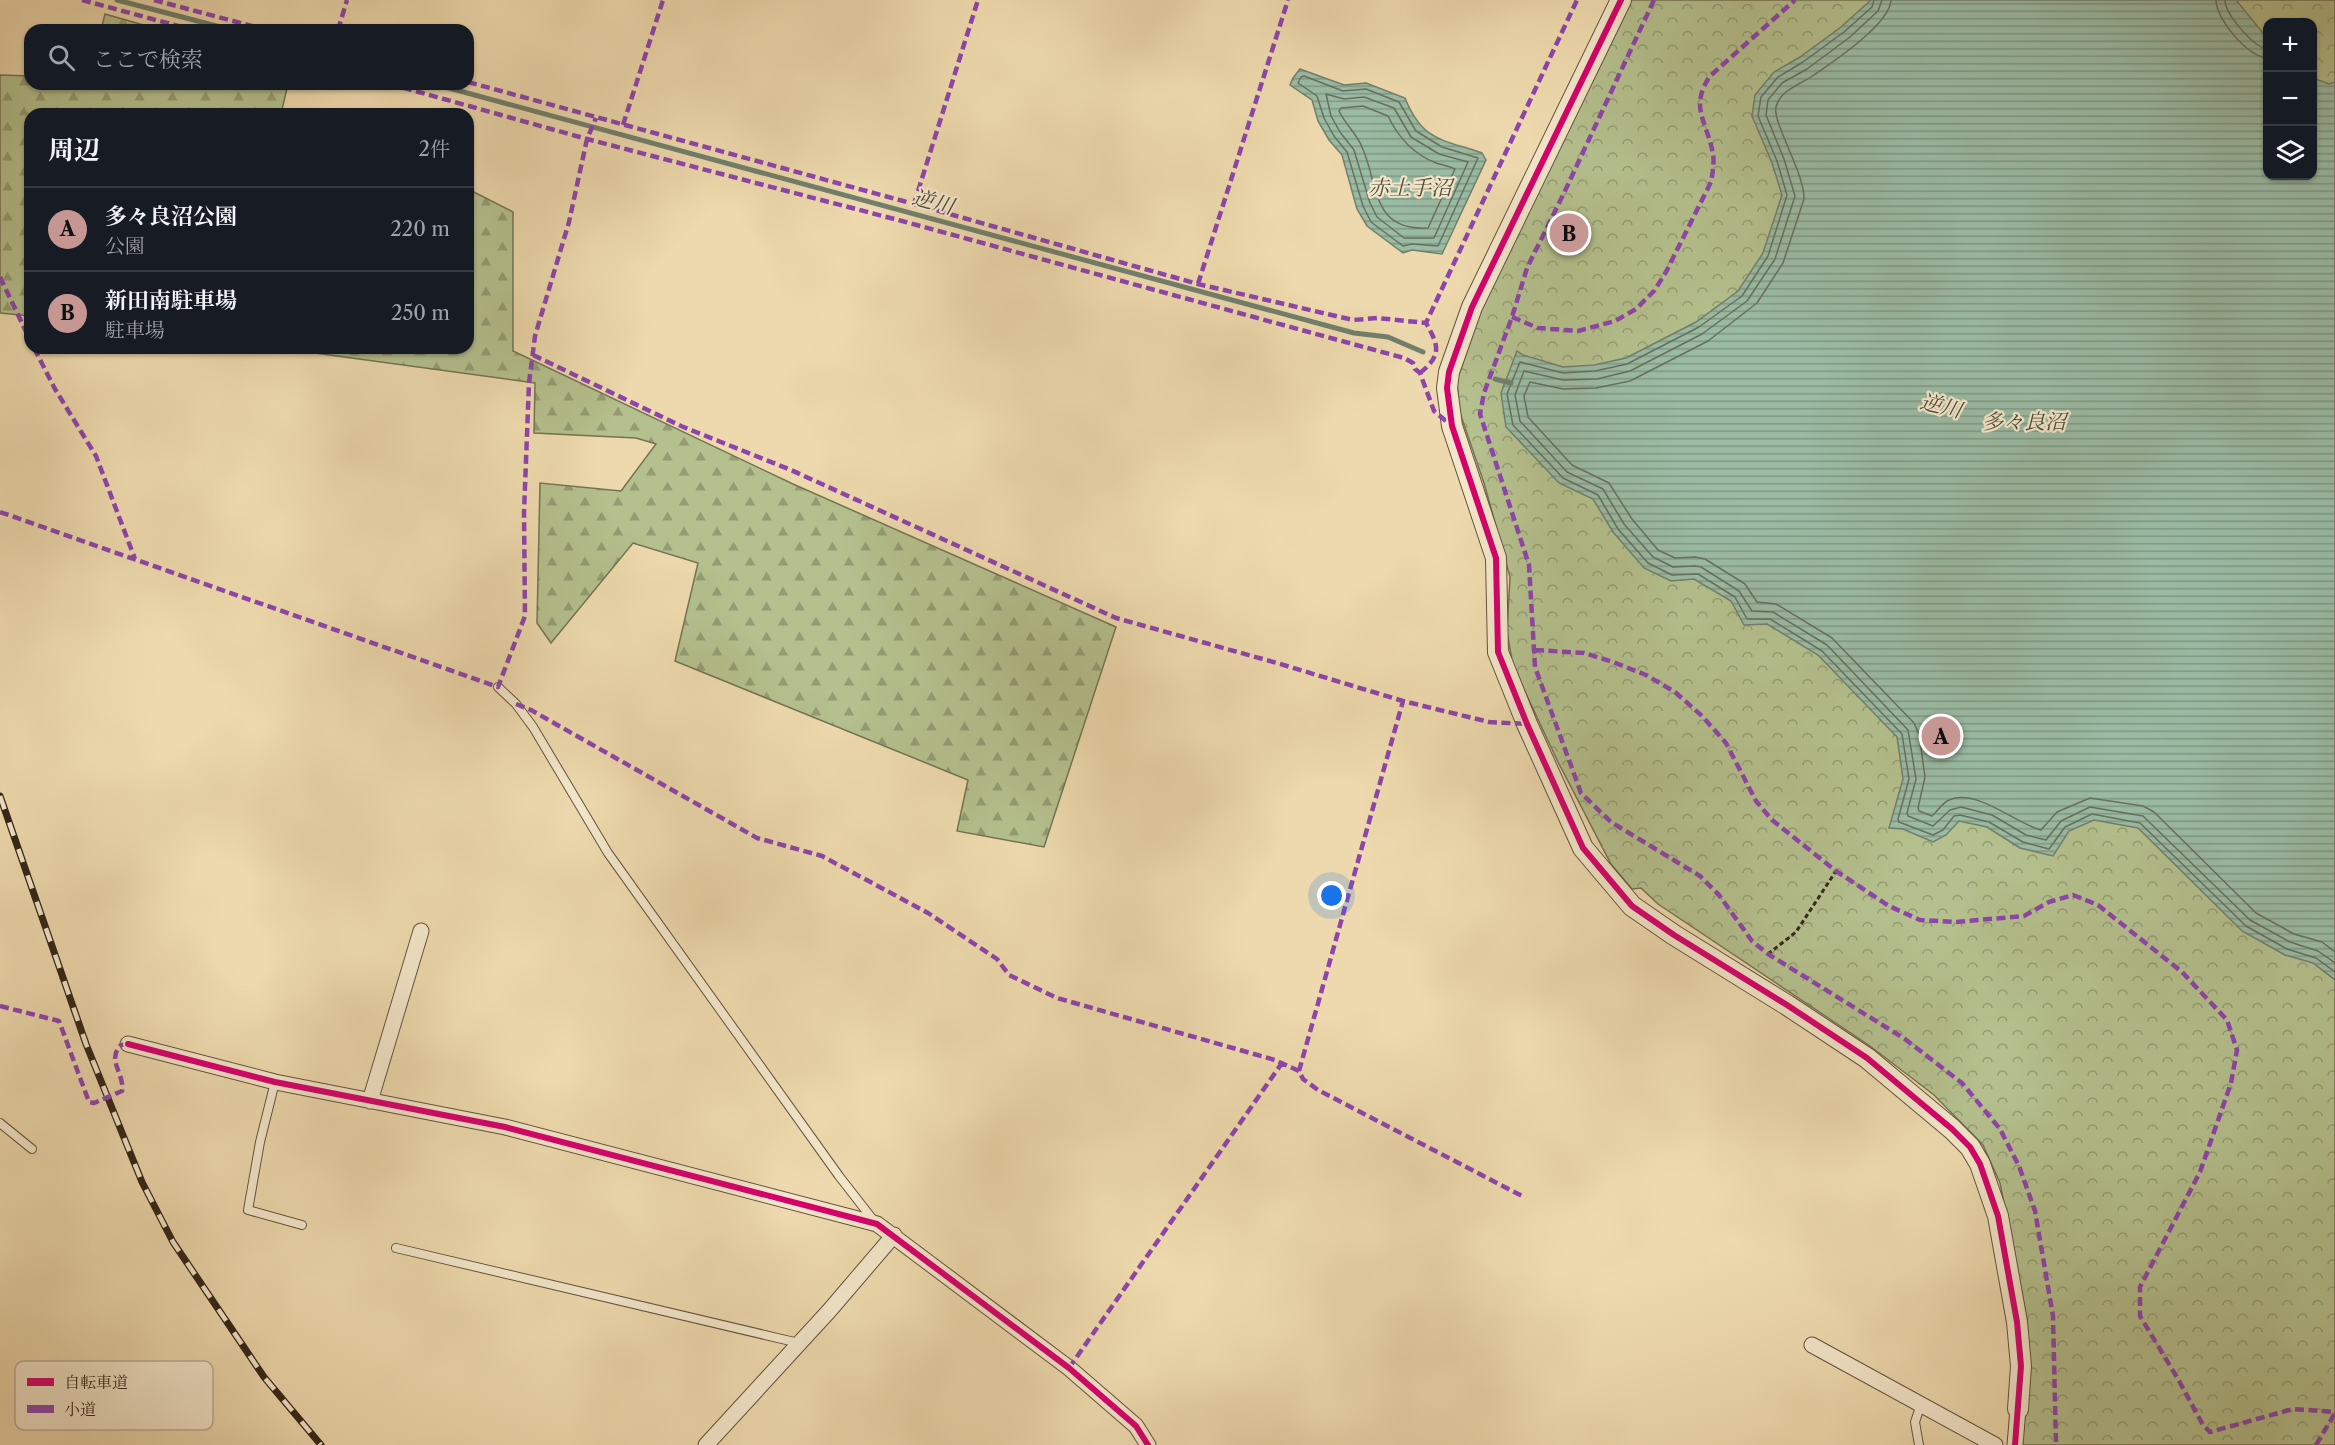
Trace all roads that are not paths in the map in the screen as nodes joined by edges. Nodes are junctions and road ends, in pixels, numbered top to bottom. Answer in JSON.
{"nodes":[{"id":1,"x":1622,"y":0,"type":"edge"},
{"id":2,"x":498,"y":687,"type":"dead end"},
{"id":3,"x":421,"y":932,"type":"dead end"},
{"id":4,"x":128,"y":1044,"type":"dead end"},
{"id":5,"x":275,"y":1082,"type":"junction"},
{"id":6,"x":370,"y":1101,"type":"junction"},
{"id":7,"x":0,"y":1123,"type":"edge"},
{"id":8,"x":32,"y":1149,"type":"dead end"},
{"id":9,"x":877,"y":1224,"type":"junction"},
{"id":10,"x":302,"y":1225,"type":"dead end"},
{"id":11,"x":894,"y":1235,"type":"junction"},
{"id":12,"x":396,"y":1248,"type":"dead end"},
{"id":13,"x":799,"y":1343,"type":"junction"},
{"id":14,"x":1812,"y":1345,"type":"dead end"},
{"id":15,"x":1921,"y":1404,"type":"junction"},
{"id":16,"x":2018,"y":1409,"type":"joint"},
{"id":17,"x":706,"y":1445,"type":"edge"},
{"id":18,"x":1148,"y":1445,"type":"edge"},
{"id":19,"x":1919,"y":1445,"type":"edge"},
{"id":20,"x":1995,"y":1445,"type":"edge"},
{"id":21,"x":2015,"y":1445,"type":"edge"}],
"edges":[{"from":1,"to":16,"type":"street"},
{"from":2,"to":9,"type":"lane"},
{"from":3,"to":6,"type":"street"},
{"from":4,"to":5,"type":"street"},
{"from":5,"to":6,"type":"street"},
{"from":5,"to":10,"type":"lane"},
{"from":6,"to":9,"type":"street"},
{"from":7,"to":8,"type":"lane"},
{"from":9,"to":11,"type":"street"},
{"from":11,"to":13,"type":"street"},
{"from":11,"to":18,"type":"street"},
{"from":12,"to":13,"type":"lane"},
{"from":13,"to":17,"type":"street"},
{"from":14,"to":15,"type":"street"},
{"from":15,"to":19,"type":"lane"},
{"from":15,"to":20,"type":"street"},
{"from":16,"to":21,"type":"street"}]}
